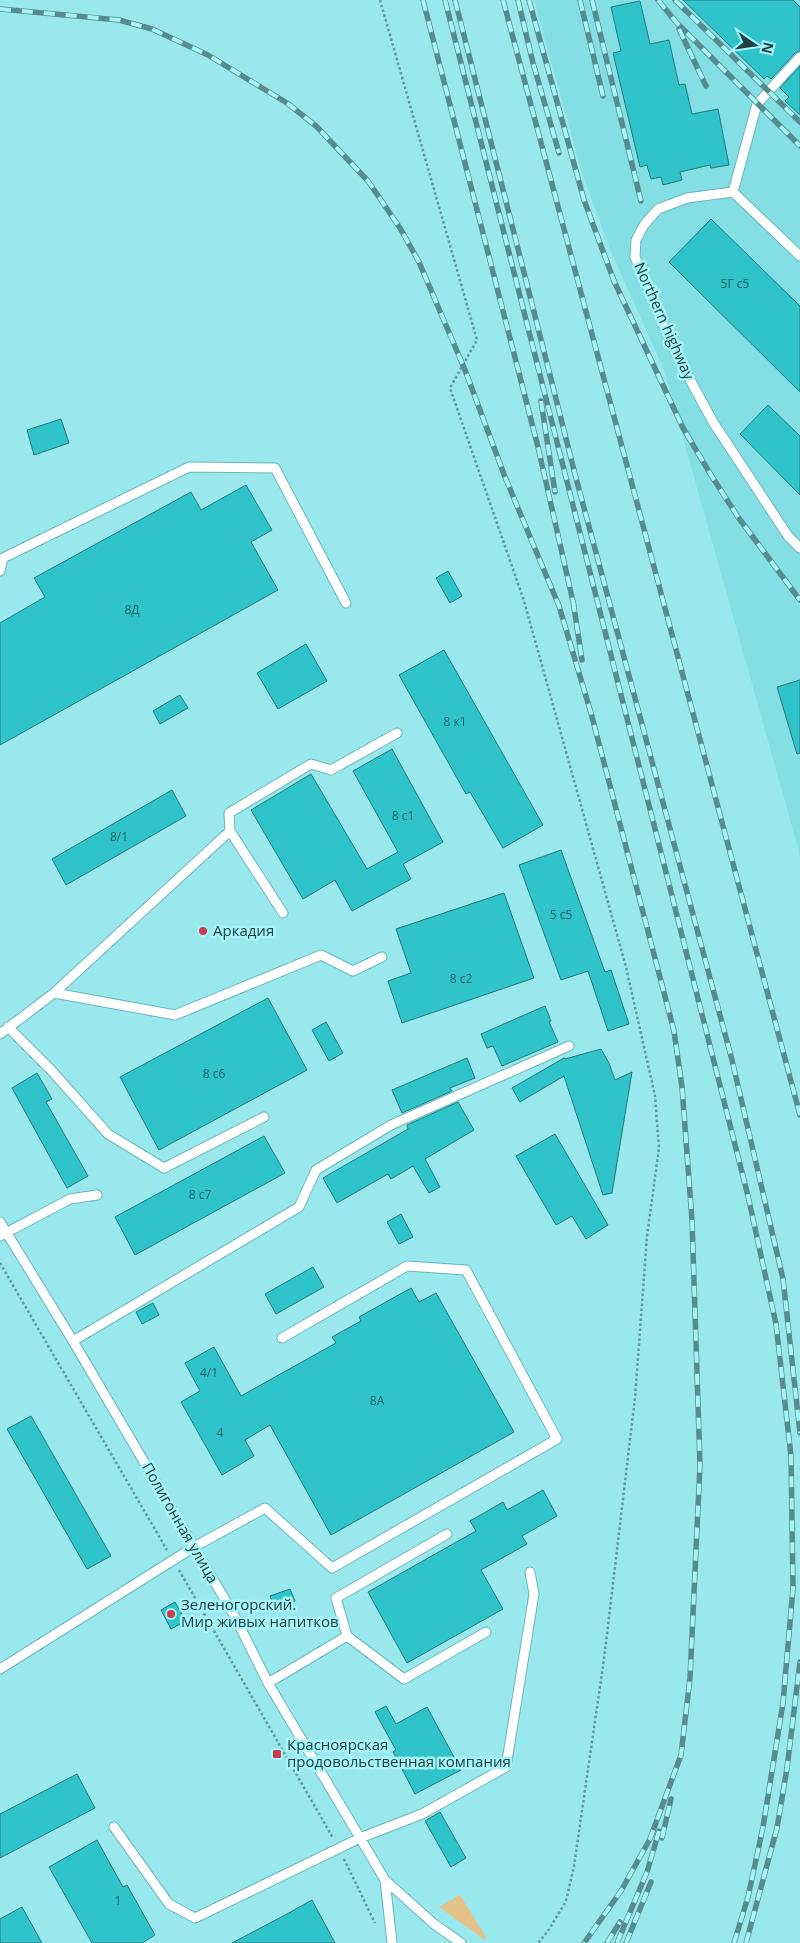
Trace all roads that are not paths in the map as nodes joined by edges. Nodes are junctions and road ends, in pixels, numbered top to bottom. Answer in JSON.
{"nodes":[{"id":1,"x":800,"y":57,"type":"edge"},
{"id":2,"x":733,"y":192,"type":"junction"},
{"id":3,"x":800,"y":256,"type":"edge"},
{"id":4,"x":800,"y":548,"type":"edge"},
{"id":5,"x":0,"y":571,"type":"edge"},
{"id":6,"x":346,"y":603,"type":"dead end"},
{"id":7,"x":397,"y":733,"type":"dead end"},
{"id":8,"x":230,"y":832,"type":"junction"},
{"id":9,"x":283,"y":913,"type":"dead end"},
{"id":10,"x":382,"y":957,"type":"dead end"},
{"id":11,"x":54,"y":993,"type":"junction"},
{"id":12,"x":8,"y":1027,"type":"junction"},
{"id":13,"x":0,"y":1034,"type":"edge"},
{"id":14,"x":569,"y":1046,"type":"dead end"},
{"id":15,"x":264,"y":1117,"type":"dead end"},
{"id":16,"x":97,"y":1194,"type":"dead end"},
{"id":17,"x":0,"y":1222,"type":"edge"},
{"id":18,"x":3,"y":1234,"type":"edge"},
{"id":19,"x":282,"y":1338,"type":"dead end"},
{"id":20,"x":73,"y":1341,"type":"junction"},
{"id":21,"x":447,"y":1534,"type":"dead end"},
{"id":22,"x":194,"y":1546,"type":"junction"},
{"id":23,"x":530,"y":1572,"type":"dead end"},
{"id":24,"x":486,"y":1632,"type":"dead end"},
{"id":25,"x":347,"y":1636,"type":"junction"},
{"id":26,"x":0,"y":1669,"type":"edge"},
{"id":27,"x":268,"y":1683,"type":"junction"},
{"id":28,"x":114,"y":1826,"type":"dead end"},
{"id":29,"x":360,"y":1838,"type":"junction"},
{"id":30,"x":385,"y":1880,"type":"junction"},
{"id":31,"x":392,"y":1943,"type":"edge"},
{"id":32,"x":461,"y":1943,"type":"edge"}],
"edges":[{"from":1,"to":2,"type":"lane"},
{"from":2,"to":3,"type":"lane"},
{"from":2,"to":4,"type":"lane","name":"Northern highway"},
{"from":5,"to":6,"type":"lane"},
{"from":7,"to":8,"type":"lane"},
{"from":8,"to":9,"type":"lane"},
{"from":8,"to":11,"type":"lane"},
{"from":10,"to":11,"type":"lane"},
{"from":11,"to":12,"type":"lane"},
{"from":12,"to":13,"type":"lane"},
{"from":12,"to":15,"type":"lane"},
{"from":14,"to":20,"type":"lane"},
{"from":16,"to":18,"type":"lane"},
{"from":17,"to":18,"type":"lane","name":"Полигонная улица"},
{"from":18,"to":20,"type":"lane","name":"Полигонная улица"},
{"from":19,"to":22,"type":"lane"},
{"from":20,"to":22,"type":"lane","name":"Полигонная улица"},
{"from":21,"to":25,"type":"lane"},
{"from":22,"to":26,"type":"lane"},
{"from":22,"to":27,"type":"lane","name":"Полигонная улица"},
{"from":23,"to":29,"type":"lane"},
{"from":24,"to":25,"type":"lane"},
{"from":25,"to":27,"type":"lane"},
{"from":27,"to":29,"type":"lane","name":"Полигонная улица"},
{"from":28,"to":29,"type":"lane"},
{"from":29,"to":30,"type":"lane","name":"Полигонная улица"},
{"from":30,"to":31,"type":"lane","name":"Полигонная улица"},
{"from":30,"to":32,"type":"lane","name":"Полигонная улица"}]}
